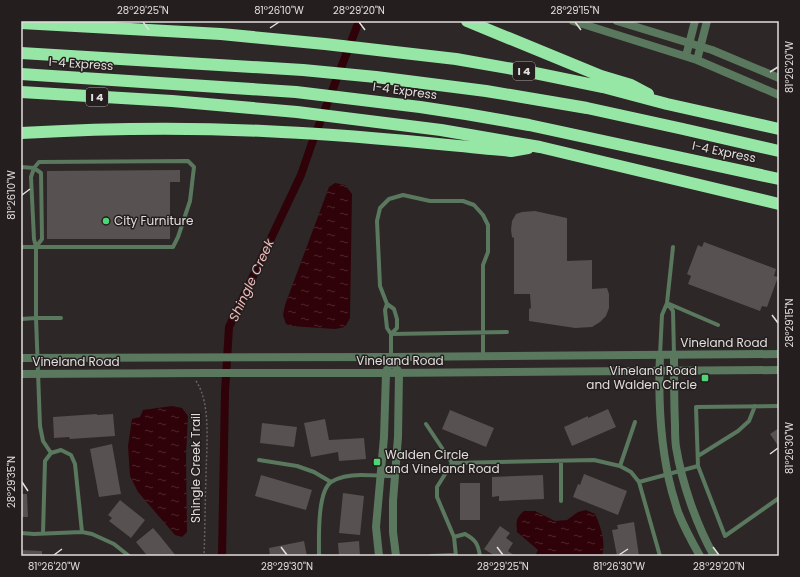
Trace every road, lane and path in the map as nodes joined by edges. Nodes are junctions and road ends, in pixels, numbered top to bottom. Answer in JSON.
{"nodes":[{"id":1,"x":467,"y":21,"type":"edge"},
{"id":2,"x":573,"y":21,"type":"edge"},
{"id":3,"x":617,"y":21,"type":"edge"},
{"id":4,"x":695,"y":21,"type":"edge"},
{"id":5,"x":707,"y":21,"type":"edge"},
{"id":6,"x":21,"y":23,"type":"edge"},
{"id":7,"x":690,"y":43,"type":"junction"},
{"id":8,"x":700,"y":46,"type":"junction"},
{"id":9,"x":21,"y":53,"type":"edge"},
{"id":10,"x":686,"y":56,"type":"junction"},
{"id":11,"x":697,"y":60,"type":"junction"},
{"id":12,"x":21,"y":74,"type":"edge"},
{"id":13,"x":779,"y":78,"type":"edge"},
{"id":14,"x":21,"y":92,"type":"edge"},
{"id":15,"x":779,"y":95,"type":"edge"},
{"id":16,"x":667,"y":104,"type":"junction"},
{"id":17,"x":779,"y":129,"type":"edge"},
{"id":18,"x":21,"y":133,"type":"edge"},
{"id":19,"x":540,"y":147,"type":"junction"},
{"id":20,"x":779,"y":151,"type":"edge"},
{"id":21,"x":21,"y":167,"type":"edge"},
{"id":22,"x":34,"y":168,"type":"junction"},
{"id":23,"x":779,"y":179,"type":"edge"},
{"id":24,"x":42,"y":199,"type":"junction"},
{"id":25,"x":32,"y":200,"type":"junction"},
{"id":26,"x":779,"y":204,"type":"edge"},
{"id":27,"x":21,"y":247,"type":"edge"},
{"id":28,"x":36,"y":247,"type":"junction"},
{"id":29,"x":673,"y":247,"type":"dead end"},
{"id":30,"x":667,"y":303,"type":"junction"},
{"id":31,"x":387,"y":304,"type":"junction"},
{"id":32,"x":36,"y":318,"type":"junction"},
{"id":33,"x":61,"y":318,"type":"dead end"},
{"id":34,"x":21,"y":319,"type":"edge"},
{"id":35,"x":718,"y":325,"type":"dead end"},
{"id":36,"x":483,"y":332,"type":"junction"},
{"id":37,"x":507,"y":332,"type":"dead end"},
{"id":38,"x":391,"y":334,"type":"junction"},
{"id":39,"x":779,"y":354,"type":"edge"},
{"id":40,"x":660,"y":355,"type":"junction"},
{"id":41,"x":674,"y":355,"type":"junction"},
{"id":42,"x":484,"y":356,"type":"junction"},
{"id":43,"x":392,"y":357,"type":"junction"},
{"id":44,"x":21,"y":358,"type":"edge"},
{"id":45,"x":37,"y":358,"type":"junction"},
{"id":46,"x":674,"y":370,"type":"junction"},
{"id":47,"x":779,"y":370,"type":"edge"},
{"id":48,"x":660,"y":371,"type":"junction"},
{"id":49,"x":386,"y":373,"type":"junction"},
{"id":50,"x":399,"y":373,"type":"junction"},
{"id":51,"x":21,"y":374,"type":"edge"},
{"id":52,"x":38,"y":374,"type":"junction"},
{"id":53,"x":196,"y":381,"type":"dead end"},
{"id":54,"x":754,"y":406,"type":"junction"},
{"id":55,"x":779,"y":406,"type":"edge"},
{"id":56,"x":635,"y":422,"type":"dead end"},
{"id":57,"x":426,"y":424,"type":"dead end"},
{"id":58,"x":51,"y":453,"type":"junction"},
{"id":59,"x":698,"y":456,"type":"junction"},
{"id":60,"x":259,"y":460,"type":"dead end"},
{"id":61,"x":561,"y":461,"type":"junction"},
{"id":62,"x":452,"y":463,"type":"junction"},
{"id":63,"x":620,"y":466,"type":"junction"},
{"id":64,"x":698,"y":466,"type":"junction"},
{"id":65,"x":681,"y":471,"type":"junction"},
{"id":66,"x":668,"y":475,"type":"junction"},
{"id":67,"x":381,"y":476,"type":"junction"},
{"id":68,"x":395,"y":476,"type":"junction"},
{"id":69,"x":331,"y":482,"type":"junction"},
{"id":70,"x":639,"y":482,"type":"junction"},
{"id":71,"x":779,"y":498,"type":"edge"},
{"id":72,"x":561,"y":501,"type":"dead end"},
{"id":73,"x":82,"y":532,"type":"junction"},
{"id":74,"x":21,"y":533,"type":"edge"},
{"id":75,"x":43,"y":533,"type":"junction"},
{"id":76,"x":454,"y":537,"type":"junction"},
{"id":77,"x":129,"y":556,"type":"edge"},
{"id":78,"x":204,"y":556,"type":"edge"},
{"id":79,"x":319,"y":556,"type":"edge"},
{"id":80,"x":379,"y":556,"type":"edge"},
{"id":81,"x":396,"y":556,"type":"edge"},
{"id":82,"x":431,"y":556,"type":"edge"},
{"id":83,"x":455,"y":556,"type":"edge"},
{"id":84,"x":480,"y":556,"type":"edge"},
{"id":85,"x":660,"y":556,"type":"edge"},
{"id":86,"x":700,"y":556,"type":"edge"},
{"id":87,"x":714,"y":556,"type":"edge"}],
"edges":[{"from":1,"to":16,"type":"highway"},
{"from":2,"to":10,"type":"street"},
{"from":3,"to":7,"type":"street"},
{"from":4,"to":7,"type":"street"},
{"from":5,"to":8,"type":"street"},
{"from":6,"to":16,"type":"highway","number":"I 4"},
{"from":7,"to":8,"type":"street"},
{"from":7,"to":10,"type":"street"},
{"from":8,"to":11,"type":"street"},
{"from":8,"to":13,"type":"street"},
{"from":9,"to":20,"type":"highway","name":"I-4 Express"},
{"from":10,"to":11,"type":"street"},
{"from":11,"to":15,"type":"street"},
{"from":12,"to":23,"type":"highway","name":"I-4 Express"},
{"from":14,"to":19,"type":"highway","number":"I 4"},
{"from":16,"to":17,"type":"highway","number":"I 4"},
{"from":18,"to":19,"type":"highway"},
{"from":19,"to":26,"type":"highway","number":"I 4"},
{"from":21,"to":22,"type":"lane"},
{"from":22,"to":24,"type":"lane"},
{"from":22,"to":25,"type":"lane"},
{"from":22,"to":28,"type":"lane"},
{"from":24,"to":25,"type":"lane"},
{"from":24,"to":28,"type":"lane"},
{"from":25,"to":28,"type":"lane"},
{"from":27,"to":28,"type":"lane"},
{"from":28,"to":32,"type":"lane"},
{"from":29,"to":30,"type":"lane"},
{"from":30,"to":35,"type":"lane"},
{"from":30,"to":40,"type":"lane"},
{"from":30,"to":41,"type":"lane"},
{"from":31,"to":36,"type":"lane"},
{"from":31,"to":38,"type":"lane"},
{"from":31,"to":38,"type":"lane"},
{"from":32,"to":33,"type":"lane"},
{"from":32,"to":34,"type":"lane"},
{"from":32,"to":45,"type":"lane"},
{"from":36,"to":37,"type":"lane"},
{"from":36,"to":38,"type":"lane"},
{"from":36,"to":42,"type":"lane"},
{"from":38,"to":43,"type":"lane"},
{"from":39,"to":41,"type":"street","name":"Vineland Road"},
{"from":40,"to":41,"type":"street","name":"Vineland Road"},
{"from":40,"to":42,"type":"street","name":"Vineland Road"},
{"from":40,"to":48,"type":"street"},
{"from":41,"to":46,"type":"street"},
{"from":42,"to":43,"type":"street","name":"Vineland Road"},
{"from":43,"to":45,"type":"street","name":"Vineland Road"},
{"from":43,"to":49,"type":"street"},
{"from":43,"to":50,"type":"street"},
{"from":44,"to":45,"type":"street","name":"Vineland Road"},
{"from":45,"to":52,"type":"lane"},
{"from":46,"to":47,"type":"street","name":"Vineland Road"},
{"from":46,"to":48,"type":"street","name":"Vineland Road"},
{"from":46,"to":65,"type":"street"},
{"from":48,"to":50,"type":"street","name":"Vineland Road"},
{"from":48,"to":66,"type":"street"},
{"from":49,"to":50,"type":"street","name":"Vineland Road"},
{"from":49,"to":52,"type":"street","name":"Vineland Road"},
{"from":49,"to":67,"type":"street"},
{"from":50,"to":68,"type":"street"},
{"from":51,"to":52,"type":"street","name":"Vineland Road"},
{"from":52,"to":58,"type":"lane"},
{"from":53,"to":78,"type":"path","name":"Shingle Creek Trail"},
{"from":54,"to":55,"type":"lane"},
{"from":54,"to":59,"type":"lane"},
{"from":54,"to":59,"type":"lane"},
{"from":56,"to":63,"type":"lane"},
{"from":57,"to":62,"type":"lane"},
{"from":58,"to":73,"type":"lane"},
{"from":58,"to":75,"type":"lane"},
{"from":59,"to":64,"type":"lane"},
{"from":60,"to":69,"type":"lane"},
{"from":61,"to":62,"type":"lane"},
{"from":61,"to":63,"type":"lane"},
{"from":61,"to":72,"type":"lane"},
{"from":62,"to":76,"type":"lane"},
{"from":63,"to":70,"type":"lane"},
{"from":64,"to":65,"type":"lane"},
{"from":64,"to":71,"type":"lane"},
{"from":65,"to":66,"type":"lane"},
{"from":65,"to":87,"type":"street"},
{"from":66,"to":70,"type":"lane"},
{"from":66,"to":86,"type":"street"},
{"from":67,"to":68,"type":"lane"},
{"from":67,"to":69,"type":"lane"},
{"from":67,"to":80,"type":"street"},
{"from":68,"to":81,"type":"street"},
{"from":69,"to":79,"type":"lane"},
{"from":70,"to":85,"type":"lane"},
{"from":73,"to":75,"type":"lane"},
{"from":73,"to":77,"type":"lane"},
{"from":74,"to":75,"type":"lane"},
{"from":76,"to":83,"type":"lane"},
{"from":76,"to":84,"type":"lane"},
{"from":82,"to":83,"type":"lane"}]}
